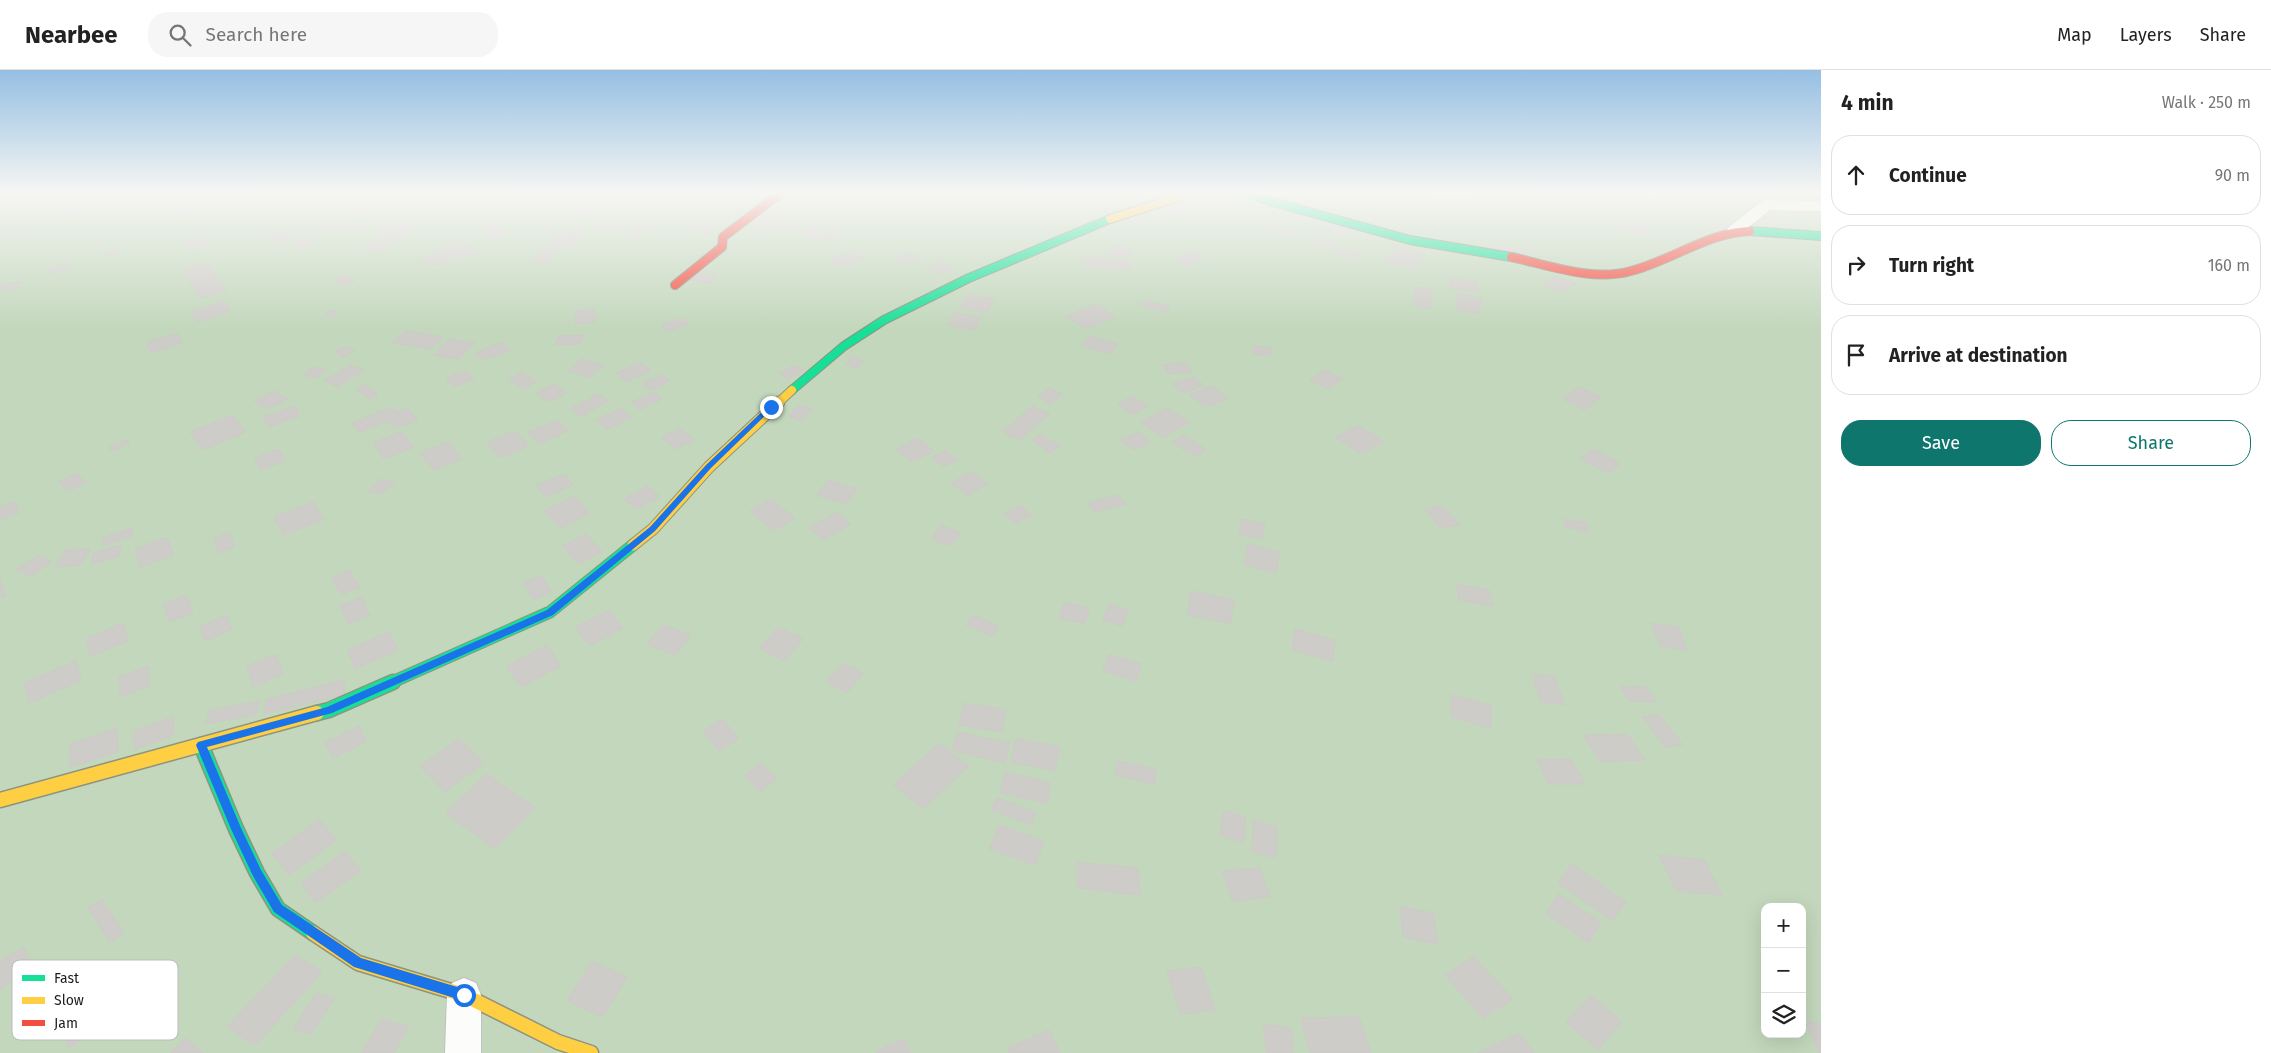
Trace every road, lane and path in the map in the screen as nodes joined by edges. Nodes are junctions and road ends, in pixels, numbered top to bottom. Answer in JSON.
{"nodes":[{"id":1,"x":723,"y":238,"type":"edge"},
{"id":2,"x":1064,"y":238,"type":"edge"},
{"id":3,"x":1402,"y":238,"type":"edge"},
{"id":4,"x":1713,"y":238,"type":"edge"},
{"id":5,"x":676,"y":285,"type":"dead end"},
{"id":6,"x":201,"y":745,"type":"junction"},
{"id":7,"x":0,"y":800,"type":"edge"},
{"id":8,"x":464,"y":995,"type":"junction"},
{"id":9,"x":463,"y":1053,"type":"edge"},
{"id":10,"x":591,"y":1053,"type":"edge"}],
"edges":[{"from":1,"to":5,"type":"street"},
{"from":2,"to":6,"type":"street"},
{"from":3,"to":4,"type":"street"},
{"from":6,"to":7,"type":"street"},
{"from":6,"to":8,"type":"street"},
{"from":8,"to":9,"type":"street"},
{"from":8,"to":10,"type":"street"}]}
